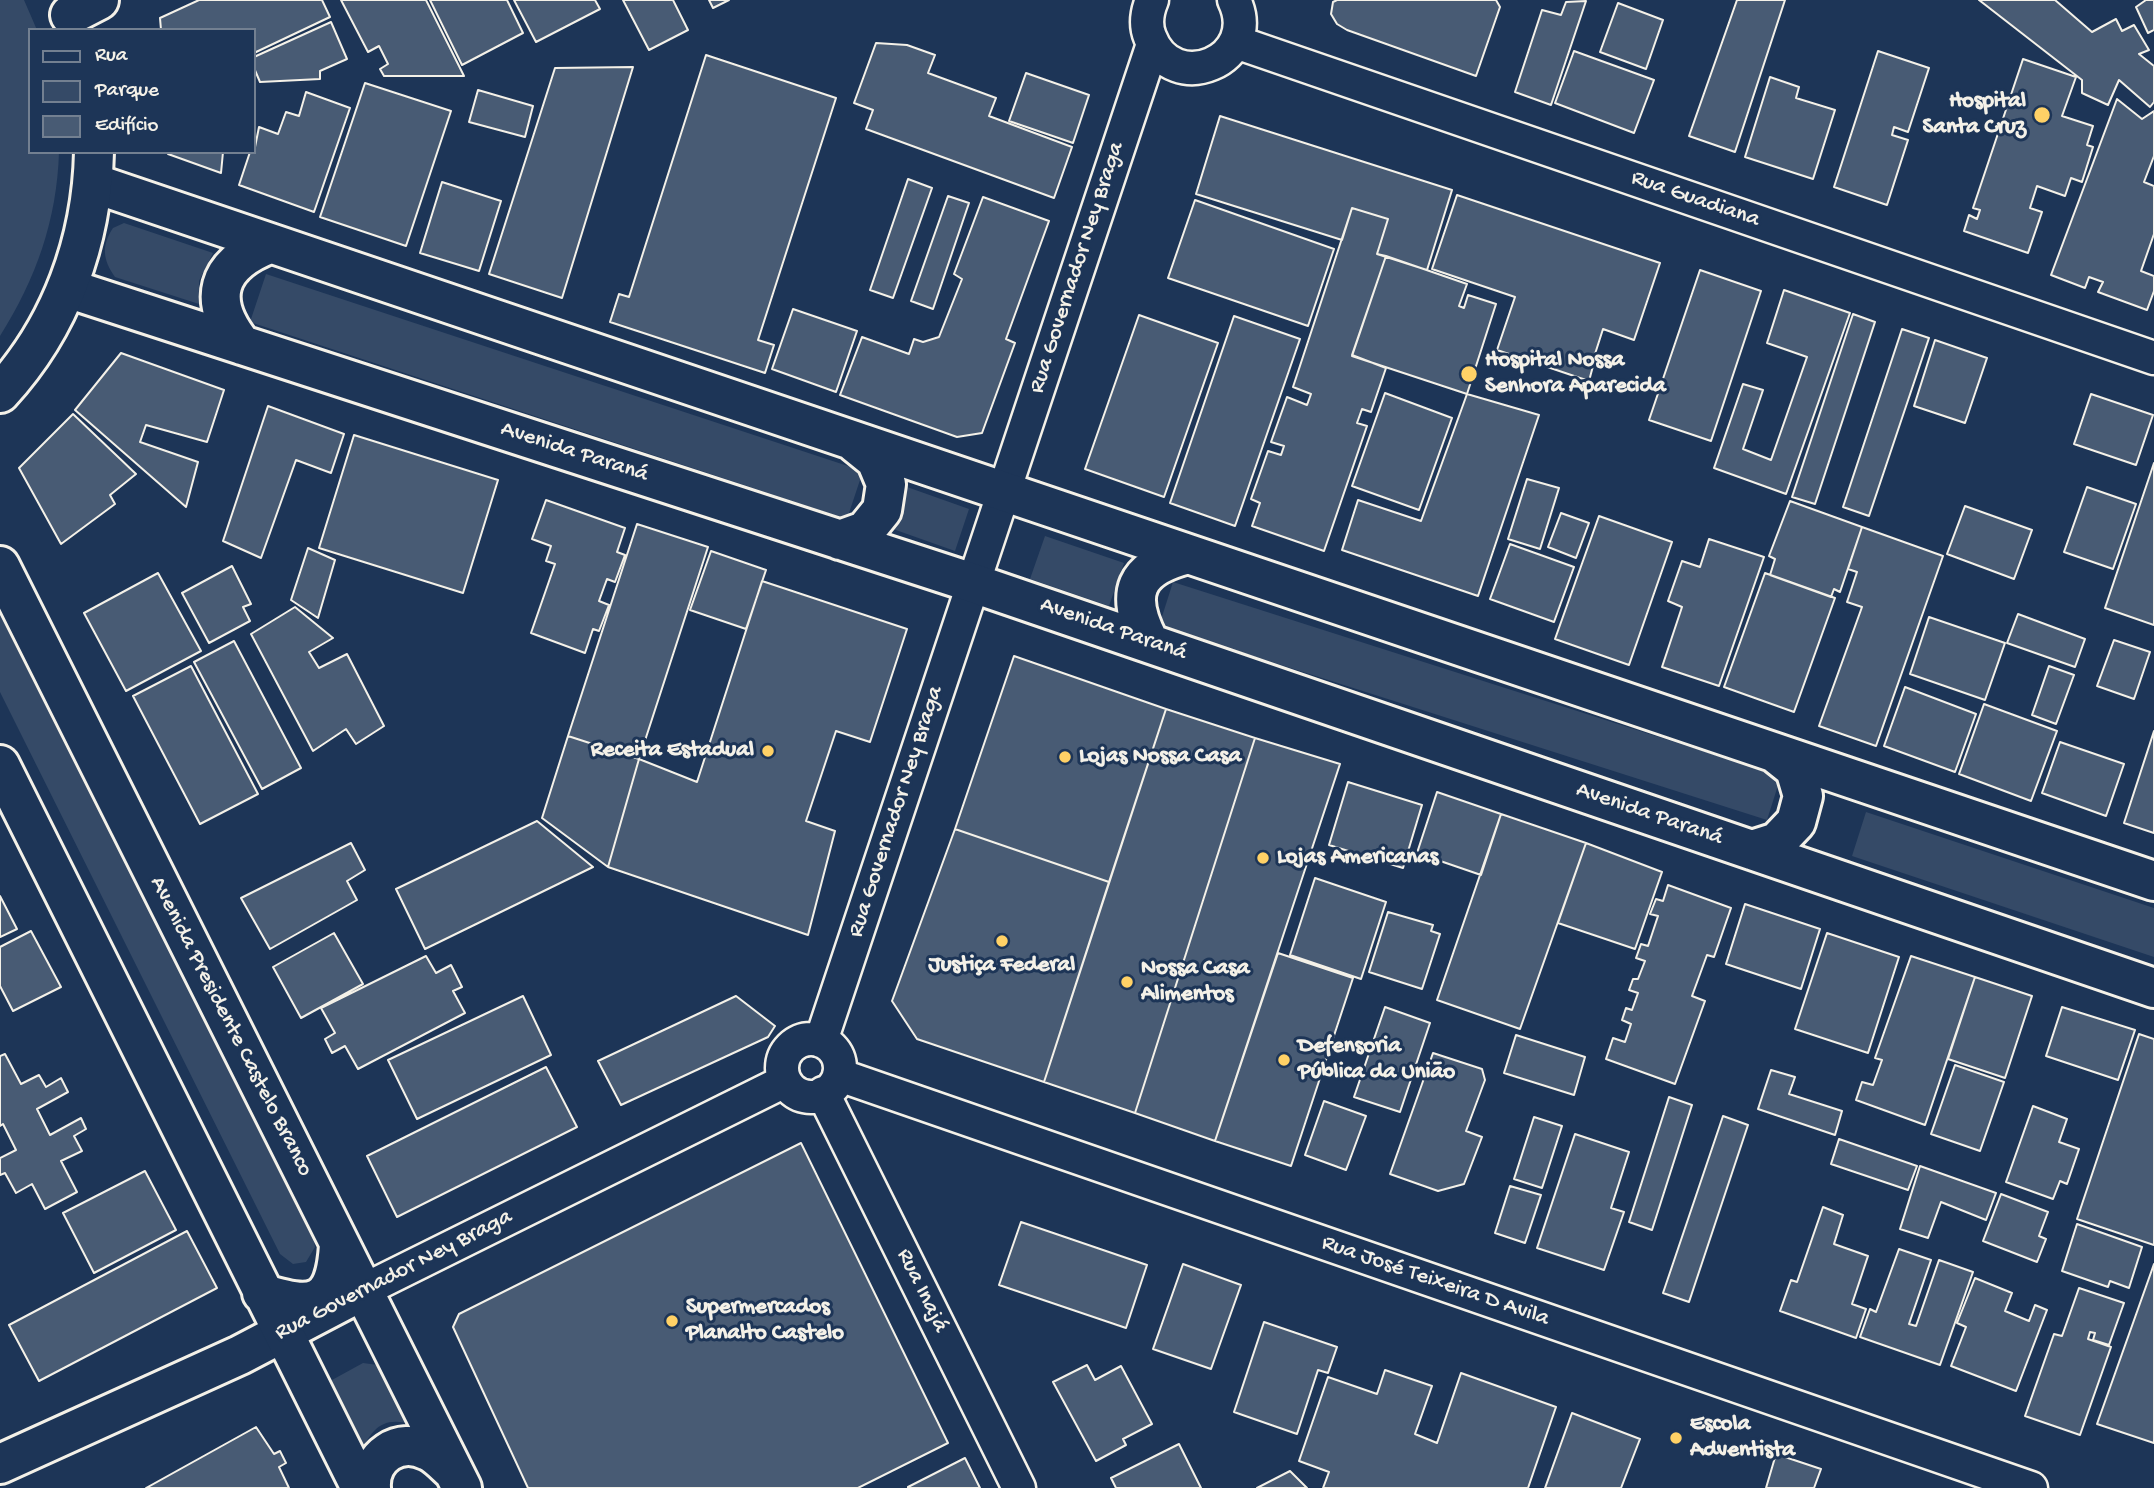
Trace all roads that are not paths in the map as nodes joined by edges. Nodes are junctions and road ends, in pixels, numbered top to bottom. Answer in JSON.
{"nodes":[{"id":1,"x":1234,"y":0,"type":"edge"},
{"id":2,"x":1151,"y":1,"type":"edge"},
{"id":3,"x":1236,"y":41,"type":"junction"},
{"id":4,"x":1153,"y":44,"type":"junction"},
{"id":5,"x":94,"y":168,"type":"edge"},
{"id":6,"x":269,"y":244,"type":"junction"},
{"id":7,"x":67,"y":288,"type":"junction"},
{"id":8,"x":242,"y":345,"type":"junction"},
{"id":9,"x":2154,"y":358,"type":"edge"},
{"id":10,"x":0,"y":393,"type":"edge"},
{"id":11,"x":855,"y":443,"type":"junction"},
{"id":12,"x":1004,"y":492,"type":"junction"},
{"id":13,"x":840,"y":540,"type":"junction"},
{"id":14,"x":1188,"y":554,"type":"junction"},
{"id":15,"x":0,"y":566,"type":"edge"},
{"id":16,"x":973,"y":583,"type":"junction"},
{"id":17,"x":1149,"y":642,"type":"junction"},
{"id":18,"x":1775,"y":753,"type":"junction"},
{"id":19,"x":0,"y":765,"type":"edge"},
{"id":20,"x":1854,"y":780,"type":"junction"},
{"id":21,"x":1752,"y":850,"type":"junction"},
{"id":22,"x":1834,"y":878,"type":"junction"},
{"id":23,"x":2154,"y":881,"type":"edge"},
{"id":24,"x":2154,"y":988,"type":"edge"},
{"id":25,"x":821,"y":1041,"type":"junction"},
{"id":26,"x":785,"y":1081,"type":"junction"},
{"id":27,"x":831,"y":1084,"type":"junction"},
{"id":28,"x":339,"y":1245,"type":"junction"},
{"id":29,"x":362,"y":1291,"type":"junction"},
{"id":30,"x":261,"y":1293,"type":"junction"},
{"id":31,"x":282,"y":1334,"type":"junction"},
{"id":32,"x":0,"y":1464,"type":"edge"},
{"id":33,"x":458,"y":1480,"type":"edge"},
{"id":34,"x":361,"y":1488,"type":"edge"},
{"id":35,"x":371,"y":1488,"type":"edge"},
{"id":36,"x":1019,"y":1488,"type":"edge"},
{"id":37,"x":2031,"y":1488,"type":"edge"}],
"edges":[{"from":1,"to":3,"type":"street"},
{"from":2,"to":4,"type":"street"},
{"from":3,"to":4,"type":"street"},
{"from":3,"to":9,"type":"street","name":"Rua Guadiana"},
{"from":4,"to":12,"type":"street","name":"Rua Governador Ney Braga"},
{"from":5,"to":6,"type":"street"},
{"from":5,"to":7,"type":"street"},
{"from":6,"to":8,"type":"street"},
{"from":6,"to":11,"type":"street"},
{"from":7,"to":8,"type":"street","name":"Avenida Paraná"},
{"from":7,"to":10,"type":"street"},
{"from":8,"to":13,"type":"street","name":"Avenida Paraná"},
{"from":11,"to":12,"type":"street"},
{"from":11,"to":13,"type":"street"},
{"from":12,"to":14,"type":"street"},
{"from":12,"to":16,"type":"street","name":"Rua Governador Ney Braga"},
{"from":13,"to":16,"type":"street","name":"Avenida Paraná"},
{"from":14,"to":17,"type":"street"},
{"from":14,"to":18,"type":"street"},
{"from":15,"to":28,"type":"street","name":"Avenida Presidente Castelo Branco"},
{"from":16,"to":17,"type":"street","name":"Avenida Paraná"},
{"from":16,"to":25,"type":"street","name":"Rua Governador Ney Braga"},
{"from":17,"to":21,"type":"street","name":"Avenida Paraná"},
{"from":18,"to":20,"type":"street"},
{"from":18,"to":21,"type":"street"},
{"from":19,"to":30,"type":"street"},
{"from":20,"to":22,"type":"street"},
{"from":20,"to":23,"type":"street"},
{"from":21,"to":22,"type":"street","name":"Avenida Paraná"},
{"from":22,"to":24,"type":"street","name":"Avenida Paraná"},
{"from":25,"to":26,"type":"street"},
{"from":25,"to":27,"type":"street"},
{"from":26,"to":27,"type":"street"},
{"from":26,"to":29,"type":"street","name":"Rua Governador Ney Braga"},
{"from":27,"to":36,"type":"street","name":"Rua Inajá"},
{"from":27,"to":37,"type":"street","name":"Rua José Teixeira D Avila"},
{"from":28,"to":29,"type":"street","name":"Avenida Presidente Castelo Branco"},
{"from":28,"to":30,"type":"street"},
{"from":29,"to":31,"type":"street","name":"Rua Governador Ney Braga"},
{"from":29,"to":33,"type":"street","name":"Avenida Presidente Castelo Branco"},
{"from":30,"to":31,"type":"street"},
{"from":31,"to":32,"type":"street","name":"Rua Governador Ney Braga"},
{"from":31,"to":34,"type":"street"},
{"from":33,"to":35,"type":"street"}]}
